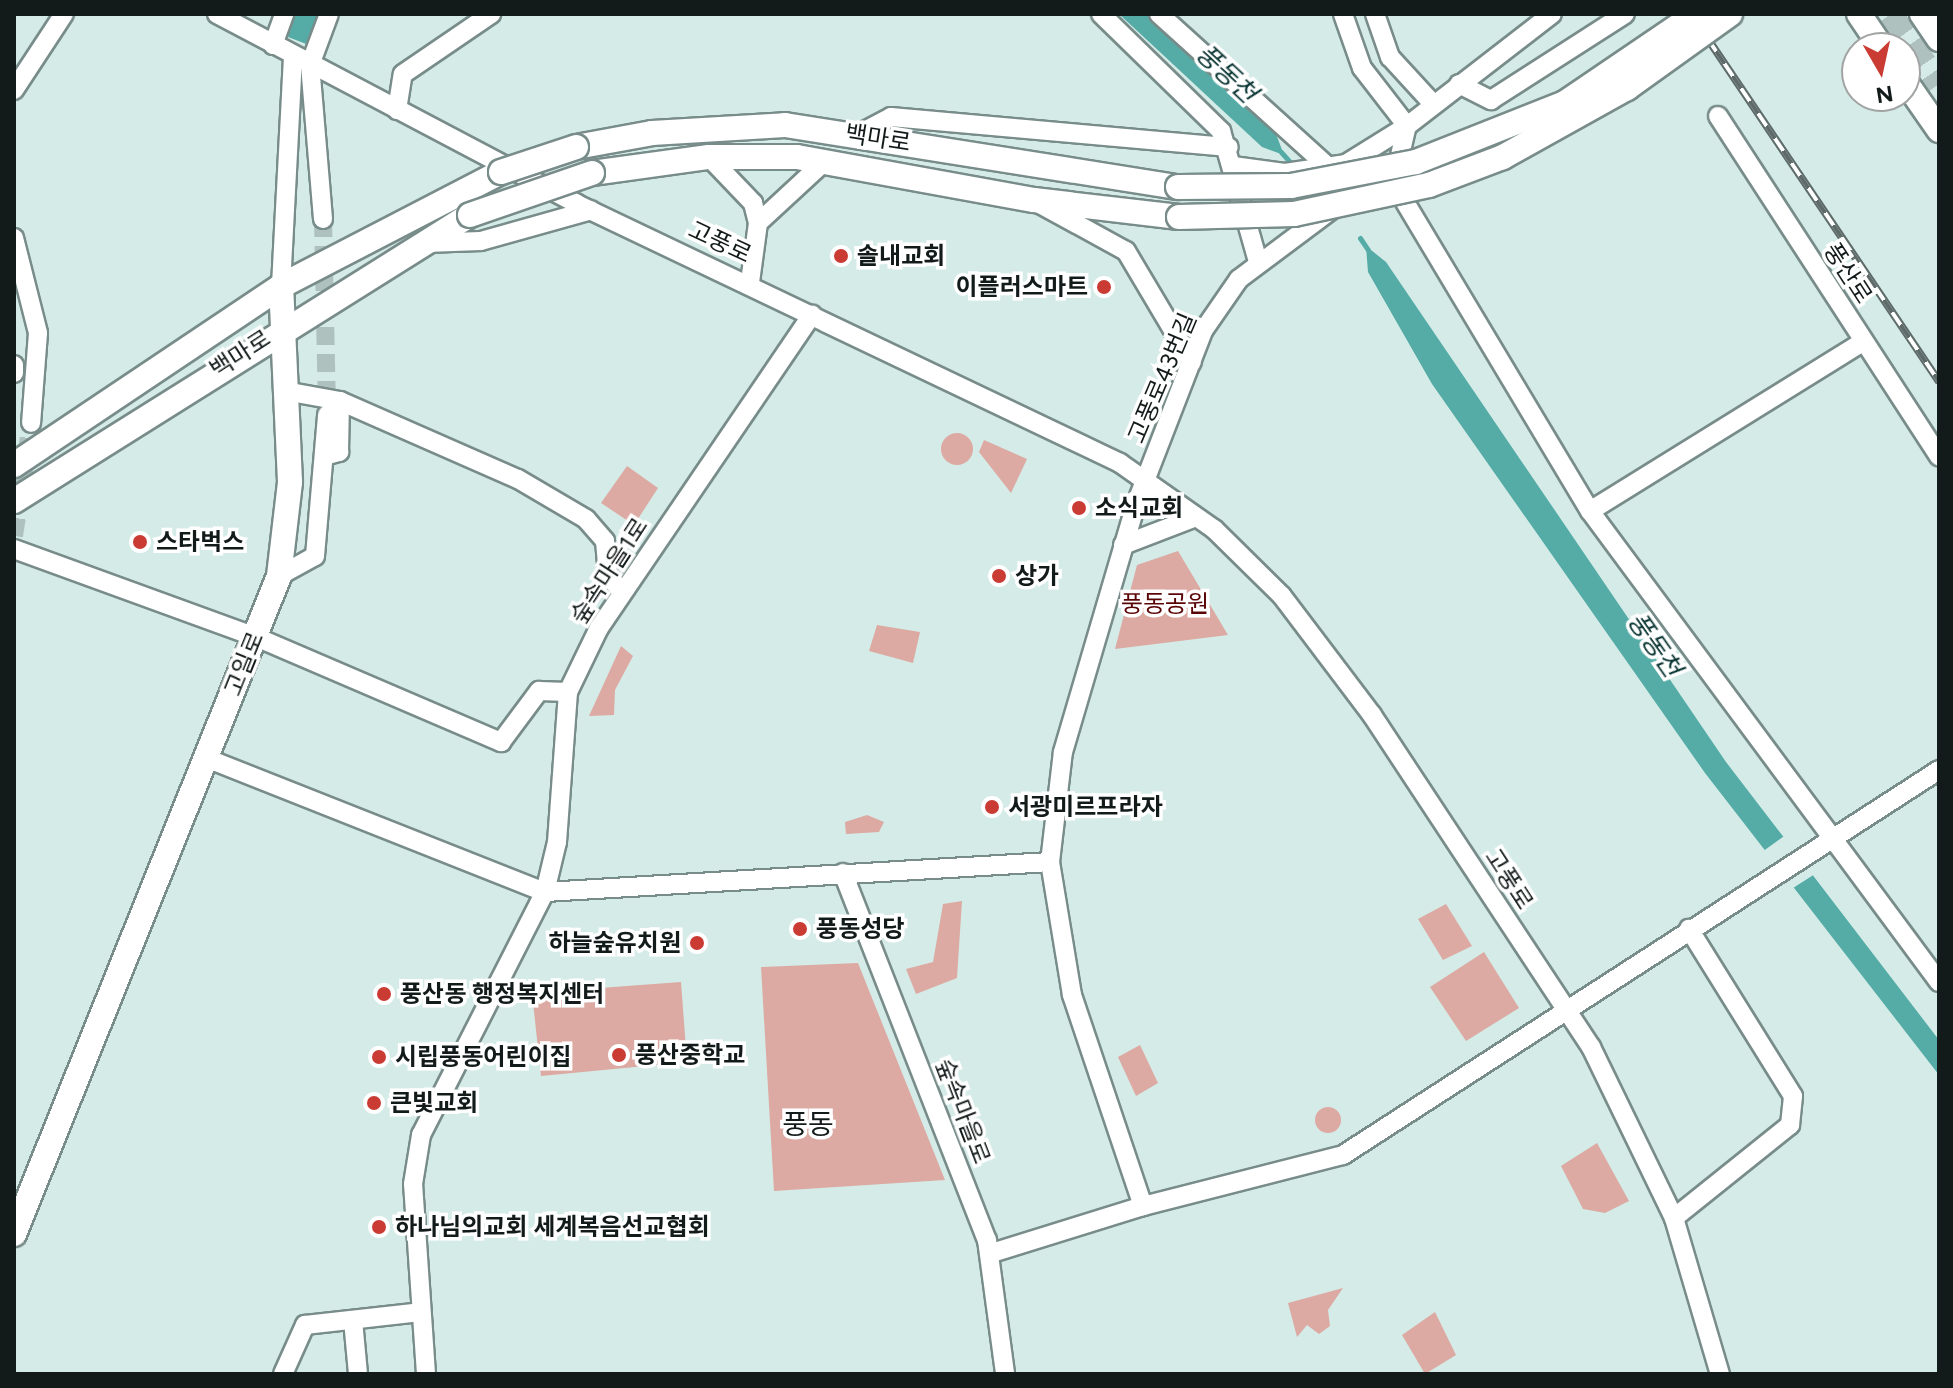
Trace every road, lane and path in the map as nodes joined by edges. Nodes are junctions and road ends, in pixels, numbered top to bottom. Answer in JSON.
{"nodes":[{"id":1,"x":64,"y":14,"type":"edge"},
{"id":2,"x":217,"y":14,"type":"edge"},
{"id":3,"x":284,"y":14,"type":"edge"},
{"id":4,"x":329,"y":14,"type":"edge"},
{"id":5,"x":491,"y":14,"type":"edge"},
{"id":6,"x":1101,"y":14,"type":"edge"},
{"id":7,"x":1159,"y":14,"type":"edge"},
{"id":8,"x":1343,"y":14,"type":"edge"},
{"id":9,"x":1375,"y":14,"type":"edge"},
{"id":10,"x":1552,"y":14,"type":"edge"},
{"id":11,"x":1625,"y":14,"type":"edge"},
{"id":12,"x":1696,"y":14,"type":"edge"},
{"id":13,"x":1730,"y":14,"type":"edge"},
{"id":14,"x":1859,"y":14,"type":"edge"},
{"id":15,"x":1922,"y":14,"type":"edge"},
{"id":16,"x":1871,"y":32,"type":"edge"},
{"id":17,"x":1939,"y":39,"type":"edge"},
{"id":18,"x":273,"y":45,"type":"junction"},
{"id":19,"x":301,"y":62,"type":"junction"},
{"id":20,"x":1459,"y":84,"type":"junction"},
{"id":21,"x":14,"y":90,"type":"edge"},
{"id":22,"x":1433,"y":104,"type":"junction"},
{"id":23,"x":1921,"y":104,"type":"edge"},
{"id":24,"x":397,"y":110,"type":"junction"},
{"id":25,"x":1718,"y":116,"type":"dead end"},
{"id":26,"x":1407,"y":126,"type":"junction"},
{"id":27,"x":1939,"y":130,"type":"edge"},
{"id":28,"x":859,"y":134,"type":"junction"},
{"id":29,"x":1229,"y":147,"type":"junction"},
{"id":30,"x":709,"y":157,"type":"junction"},
{"id":31,"x":826,"y":160,"type":"junction"},
{"id":32,"x":1398,"y":164,"type":"junction"},
{"id":33,"x":1233,"y":166,"type":"junction"},
{"id":34,"x":1328,"y":167,"type":"junction"},
{"id":35,"x":1385,"y":192,"type":"junction"},
{"id":36,"x":1034,"y":200,"type":"junction"},
{"id":37,"x":1346,"y":200,"type":"junction"},
{"id":38,"x":1405,"y":202,"type":"junction"},
{"id":39,"x":591,"y":210,"type":"junction"},
{"id":40,"x":323,"y":219,"type":"tunnel mouth"},
{"id":41,"x":758,"y":223,"type":"junction"},
{"id":42,"x":14,"y":238,"type":"edge"},
{"id":43,"x":416,"y":243,"type":"junction"},
{"id":44,"x":1258,"y":262,"type":"junction"},
{"id":45,"x":750,"y":282,"type":"junction"},
{"id":46,"x":281,"y":286,"type":"junction"},
{"id":47,"x":812,"y":315,"type":"junction"},
{"id":48,"x":282,"y":327,"type":"junction"},
{"id":49,"x":1863,"y":342,"type":"junction"},
{"id":50,"x":1192,"y":362,"type":"junction"},
{"id":51,"x":14,"y":365,"type":"edge"},
{"id":52,"x":14,"y":373,"type":"edge"},
{"id":53,"x":285,"y":391,"type":"junction"},
{"id":54,"x":340,"y":401,"type":"junction"},
{"id":55,"x":327,"y":415,"type":"tunnel mouth"},
{"id":56,"x":31,"y":423,"type":"tunnel mouth"},
{"id":57,"x":324,"y":456,"type":"junction"},
{"id":58,"x":1939,"y":456,"type":"edge"},
{"id":59,"x":16,"y":457,"type":"edge"},
{"id":60,"x":1147,"y":483,"type":"junction"},
{"id":61,"x":14,"y":501,"type":"edge"},
{"id":62,"x":1590,"y":511,"type":"junction"},
{"id":63,"x":1196,"y":517,"type":"junction"},
{"id":64,"x":1123,"y":545,"type":"junction"},
{"id":65,"x":14,"y":549,"type":"edge"},
{"id":66,"x":279,"y":576,"type":"junction"},
{"id":67,"x":622,"y":592,"type":"junction"},
{"id":68,"x":256,"y":637,"type":"junction"},
{"id":69,"x":568,"y":692,"type":"junction"},
{"id":70,"x":206,"y":758,"type":"junction"},
{"id":71,"x":1939,"y":770,"type":"edge"},
{"id":72,"x":1832,"y":836,"type":"junction"},
{"id":73,"x":1050,"y":862,"type":"junction"},
{"id":74,"x":843,"y":873,"type":"junction"},
{"id":75,"x":545,"y":892,"type":"junction"},
{"id":76,"x":1689,"y":929,"type":"junction"},
{"id":77,"x":1939,"y":982,"type":"edge"},
{"id":78,"x":1566,"y":1006,"type":"junction"},
{"id":79,"x":1143,"y":1206,"type":"junction"},
{"id":80,"x":1674,"y":1218,"type":"junction"},
{"id":81,"x":14,"y":1234,"type":"edge"},
{"id":82,"x":992,"y":1253,"type":"junction"},
{"id":83,"x":420,"y":1312,"type":"junction"},
{"id":84,"x":353,"y":1320,"type":"junction"},
{"id":85,"x":283,"y":1374,"type":"edge"},
{"id":86,"x":358,"y":1374,"type":"edge"},
{"id":87,"x":426,"y":1374,"type":"edge"},
{"id":88,"x":1005,"y":1374,"type":"edge"},
{"id":89,"x":1720,"y":1374,"type":"edge"}],
"edges":[{"from":1,"to":21,"type":"street"},
{"from":2,"to":18,"type":"street"},
{"from":3,"to":18,"type":"street"},
{"from":4,"to":19,"type":"street"},
{"from":5,"to":24,"type":"street"},
{"from":6,"to":29,"type":"street"},
{"from":7,"to":34,"type":"street"},
{"from":8,"to":26,"type":"street"},
{"from":9,"to":22,"type":"street"},
{"from":10,"to":20,"type":"street"},
{"from":11,"to":20,"type":"street"},
{"from":12,"to":28,"type":"main road","name":"백마로","bridge":true},
{"from":13,"to":36,"type":"main road","name":"백마로","bridge":true},
{"from":14,"to":16,"type":"main road"},
{"from":15,"to":17,"type":"main road"},
{"from":18,"to":19,"type":"street","name":"고풍로"},
{"from":19,"to":24,"type":"street","name":"고풍로"},
{"from":19,"to":40,"type":"street"},
{"from":19,"to":46,"type":"street","name":"고일로"},
{"from":20,"to":22,"type":"street"},
{"from":22,"to":26,"type":"street"},
{"from":23,"to":27,"type":"main road"},
{"from":24,"to":39,"type":"street","name":"고풍로"},
{"from":25,"to":49,"type":"street","name":"풍산로"},
{"from":26,"to":32,"type":"street"},
{"from":26,"to":34,"type":"street"},
{"from":28,"to":29,"type":"street"},
{"from":28,"to":46,"type":"main road","name":"백마로","bridge":true},
{"from":29,"to":33,"type":"street"},
{"from":30,"to":31,"type":"main road","name":"백마로"},
{"from":30,"to":41,"type":"street"},
{"from":30,"to":43,"type":"main road","name":"백마로","bridge":true},
{"from":31,"to":36,"type":"main road","name":"백마로"},
{"from":31,"to":41,"type":"street"},
{"from":32,"to":35,"type":"street"},
{"from":32,"to":38,"type":"street"},
{"from":33,"to":34,"type":"street"},
{"from":33,"to":44,"type":"street"},
{"from":34,"to":37,"type":"street"},
{"from":35,"to":37,"type":"street","name":"고풍로43번길"},
{"from":35,"to":38,"type":"street"},
{"from":36,"to":50,"type":"street"},
{"from":37,"to":44,"type":"street","name":"고풍로43번길"},
{"from":38,"to":62,"type":"street"},
{"from":39,"to":43,"type":"street"},
{"from":39,"to":45,"type":"street","name":"고풍로"},
{"from":41,"to":45,"type":"street"},
{"from":42,"to":56,"type":"street"},
{"from":43,"to":48,"type":"main road","name":"백마로"},
{"from":44,"to":50,"type":"street","name":"고풍로43번길"},
{"from":45,"to":47,"type":"street","name":"고풍로"},
{"from":46,"to":48,"type":"main road","name":"고일로"},
{"from":46,"to":59,"type":"main road","name":"백마로"},
{"from":47,"to":60,"type":"street","name":"고풍로"},
{"from":47,"to":67,"type":"street","name":"숲속마을1로"},
{"from":48,"to":53,"type":"main road","name":"고일로"},
{"from":48,"to":61,"type":"main road","name":"백마로"},
{"from":49,"to":58,"type":"street","name":"풍산로"},
{"from":49,"to":62,"type":"street"},
{"from":50,"to":60,"type":"street","name":"고풍로43번길"},
{"from":51,"to":52,"type":"street"},
{"from":53,"to":54,"type":"street"},
{"from":53,"to":66,"type":"main road","name":"고일로"},
{"from":54,"to":57,"type":"street"},
{"from":54,"to":67,"type":"street"},
{"from":55,"to":57,"type":"street"},
{"from":57,"to":66,"type":"street"},
{"from":60,"to":63,"type":"street","name":"고풍로"},
{"from":60,"to":64,"type":"street"},
{"from":62,"to":72,"type":"street"},
{"from":63,"to":64,"type":"street"},
{"from":63,"to":78,"type":"street","name":"고풍로"},
{"from":64,"to":73,"type":"street"},
{"from":65,"to":68,"type":"street"},
{"from":66,"to":68,"type":"main road","name":"고일로"},
{"from":67,"to":69,"type":"street","name":"숲속마을1로"},
{"from":68,"to":69,"type":"street"},
{"from":68,"to":70,"type":"main road","name":"고일로"},
{"from":69,"to":75,"type":"street","name":"숲속마을1로"},
{"from":70,"to":75,"type":"street"},
{"from":70,"to":81,"type":"main road","name":"고일로"},
{"from":71,"to":72,"type":"street"},
{"from":72,"to":76,"type":"street"},
{"from":72,"to":77,"type":"street"},
{"from":73,"to":74,"type":"street"},
{"from":73,"to":79,"type":"street"},
{"from":74,"to":75,"type":"street"},
{"from":74,"to":82,"type":"street","name":"숲속마을로"},
{"from":75,"to":83,"type":"street","name":"숲속마을1로"},
{"from":76,"to":78,"type":"street"},
{"from":76,"to":80,"type":"street"},
{"from":78,"to":79,"type":"street"},
{"from":78,"to":80,"type":"street","name":"고풍로"},
{"from":79,"to":82,"type":"street"},
{"from":80,"to":89,"type":"street","name":"고풍로"},
{"from":82,"to":88,"type":"street","name":"숲속마을로"},
{"from":83,"to":84,"type":"street"},
{"from":83,"to":87,"type":"street","name":"숲속마을1로"},
{"from":84,"to":85,"type":"street"},
{"from":84,"to":86,"type":"street"}]}
